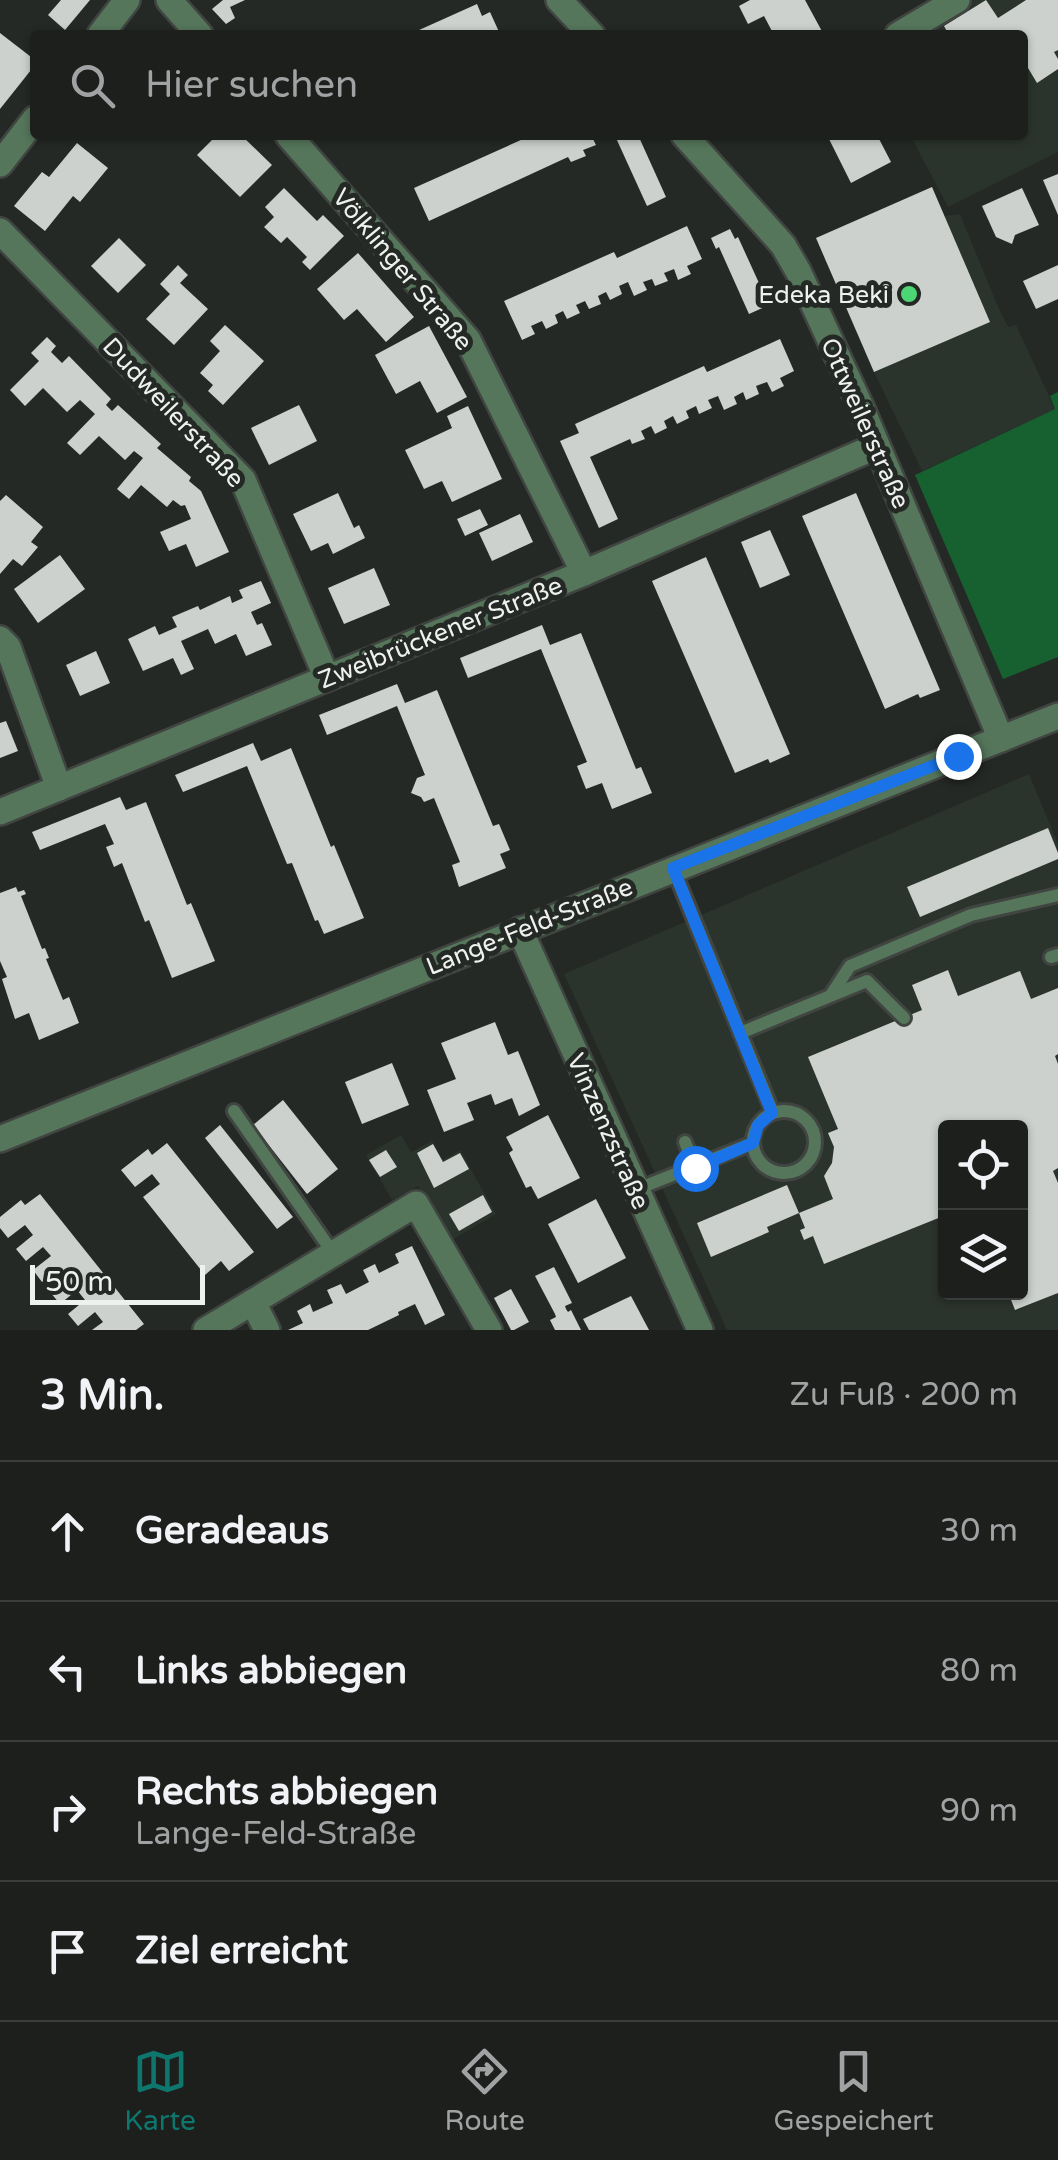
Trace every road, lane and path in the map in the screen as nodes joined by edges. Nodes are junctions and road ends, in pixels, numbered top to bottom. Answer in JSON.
{"nodes":[{"id":1,"x":127,"y":0,"type":"edge"},
{"id":2,"x":170,"y":0,"type":"edge"},
{"id":3,"x":559,"y":0,"type":"edge"},
{"id":4,"x":958,"y":0,"type":"edge"},
{"id":5,"x":104,"y":30,"type":"edge"},
{"id":6,"x":196,"y":30,"type":"edge"},
{"id":7,"x":587,"y":30,"type":"edge"},
{"id":8,"x":907,"y":30,"type":"edge"},
{"id":9,"x":30,"y":125,"type":"edge"},
{"id":10,"x":292,"y":140,"type":"edge"},
{"id":11,"x":688,"y":140,"type":"edge"},
{"id":12,"x":0,"y":164,"type":"edge"},
{"id":13,"x":0,"y":231,"type":"edge"},
{"id":14,"x":877,"y":446,"type":"junction"},
{"id":15,"x":584,"y":573,"type":"junction"},
{"id":16,"x":0,"y":639,"type":"edge"},
{"id":17,"x":327,"y":678,"type":"junction"},
{"id":18,"x":1058,"y":716,"type":"edge"},
{"id":19,"x":1001,"y":739,"type":"junction"},
{"id":20,"x":59,"y":788,"type":"junction"},
{"id":21,"x":0,"y":812,"type":"edge"},
{"id":22,"x":673,"y":868,"type":"junction"},
{"id":23,"x":1058,"y":895,"type":"edge"},
{"id":24,"x":520,"y":930,"type":"junction"},
{"id":25,"x":831,"y":995,"type":"junction"},
{"id":26,"x":904,"y":1018,"type":"dead end"},
{"id":27,"x":740,"y":1033,"type":"junction"},
{"id":28,"x":234,"y":1110,"type":"dead end"},
{"id":29,"x":772,"y":1113,"type":"junction"},
{"id":30,"x":0,"y":1139,"type":"edge"},
{"id":31,"x":685,"y":1142,"type":"dead end"},
{"id":32,"x":753,"y":1143,"type":"junction"},
{"id":33,"x":695,"y":1168,"type":"junction"},
{"id":34,"x":635,"y":1190,"type":"junction"},
{"id":35,"x":333,"y":1253,"type":"junction"},
{"id":36,"x":253,"y":1302,"type":"junction"},
{"id":37,"x":206,"y":1330,"type":"edge"},
{"id":38,"x":267,"y":1330,"type":"edge"},
{"id":39,"x":489,"y":1330,"type":"edge"},
{"id":40,"x":700,"y":1330,"type":"edge"}],
"edges":[{"from":1,"to":5,"type":"street"},
{"from":2,"to":6,"type":"street"},
{"from":3,"to":7,"type":"street"},
{"from":4,"to":8,"type":"street"},
{"from":9,"to":12,"type":"street"},
{"from":10,"to":15,"type":"street","name":"Völklinger Straße"},
{"from":11,"to":14,"type":"street","name":"Ottweilerstraße"},
{"from":13,"to":17,"type":"street","name":"Dudweilerstraße"},
{"from":14,"to":15,"type":"street","name":"Zweibrückener Straße"},
{"from":14,"to":19,"type":"street","name":"Ottweilerstraße"},
{"from":15,"to":17,"type":"street","name":"Zweibrückener Straße"},
{"from":16,"to":20,"type":"street"},
{"from":17,"to":20,"type":"street","name":"Zweibrückener Straße"},
{"from":18,"to":19,"type":"street","name":"Lange-Feld-Straße"},
{"from":19,"to":22,"type":"street","name":"Lange-Feld-Straße"},
{"from":20,"to":21,"type":"street","name":"Zweibrückener Straße"},
{"from":22,"to":24,"type":"street","name":"Lange-Feld-Straße"},
{"from":22,"to":27,"type":"lane"},
{"from":23,"to":25,"type":"lane"},
{"from":24,"to":30,"type":"street","name":"Lange-Feld-Straße"},
{"from":24,"to":34,"type":"street","name":"Vinzenzstraße"},
{"from":25,"to":26,"type":"lane"},
{"from":25,"to":27,"type":"lane"},
{"from":27,"to":29,"type":"lane"},
{"from":28,"to":35,"type":"lane"},
{"from":29,"to":32,"type":"lane"},
{"from":29,"to":32,"type":"lane"},
{"from":31,"to":33,"type":"lane"},
{"from":32,"to":33,"type":"lane"},
{"from":33,"to":34,"type":"lane"},
{"from":34,"to":40,"type":"street","name":"Vinzenzstraße"},
{"from":35,"to":36,"type":"street"},
{"from":35,"to":39,"type":"street"},
{"from":36,"to":37,"type":"street"},
{"from":36,"to":38,"type":"street"}]}
